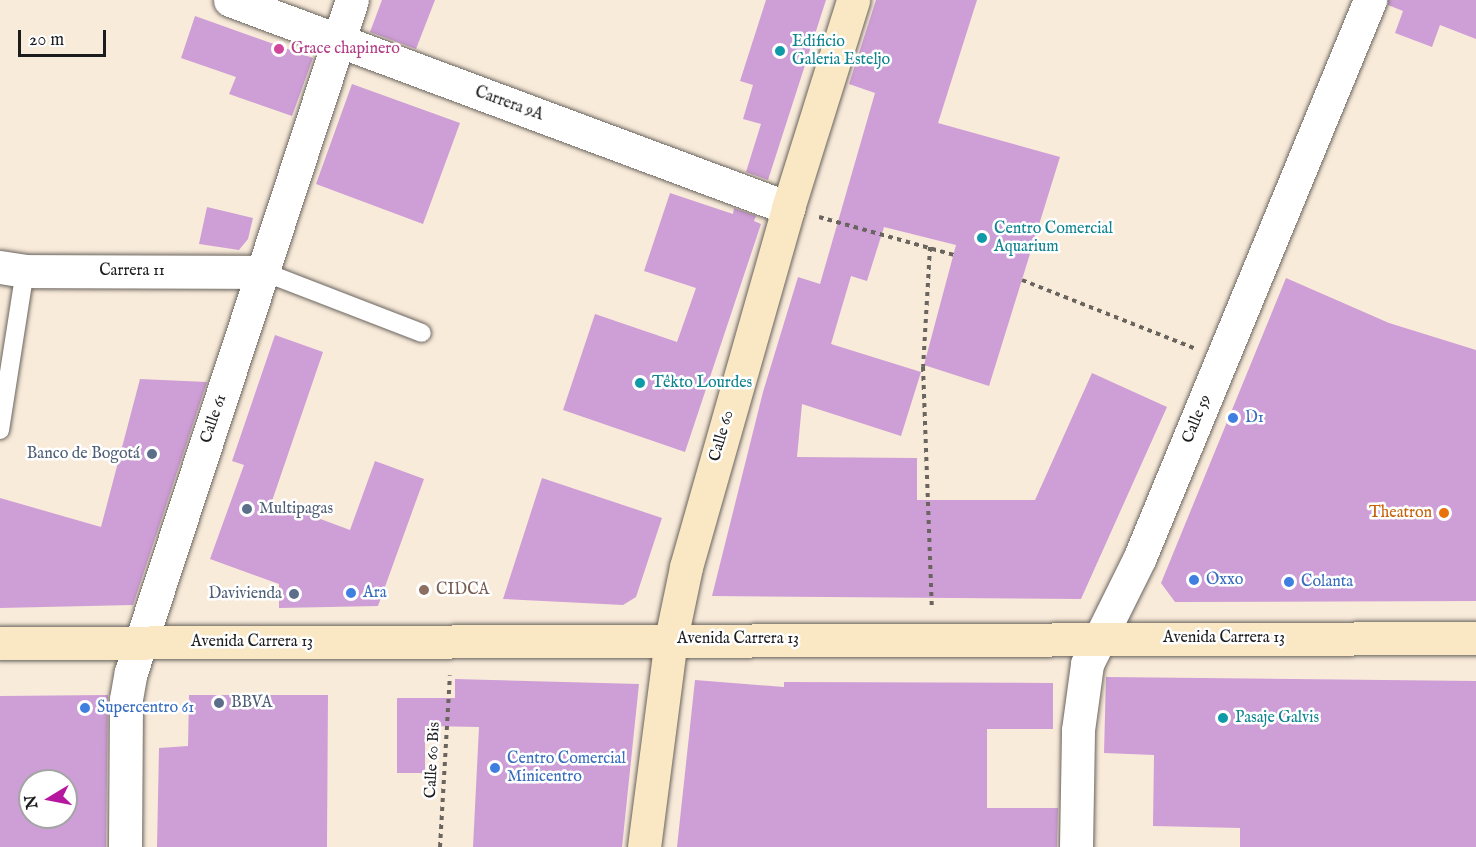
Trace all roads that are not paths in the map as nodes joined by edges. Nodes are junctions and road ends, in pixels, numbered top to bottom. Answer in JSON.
{"nodes":[{"id":1,"x":230,"y":0,"type":"edge"},
{"id":2,"x":352,"y":0,"type":"edge"},
{"id":3,"x":853,"y":0,"type":"edge"},
{"id":4,"x":1370,"y":0,"type":"edge"},
{"id":5,"x":339,"y":41,"type":"junction"},
{"id":6,"x":800,"y":212,"type":"junction"},
{"id":7,"x":13,"y":269,"type":"edge"},
{"id":8,"x":264,"y":272,"type":"junction"},
{"id":9,"x":422,"y":333,"type":"dead end"},
{"id":10,"x":0,"y":430,"type":"edge"},
{"id":11,"x":1476,"y":638,"type":"edge"},
{"id":12,"x":671,"y":639,"type":"junction"},
{"id":13,"x":1098,"y":639,"type":"junction"},
{"id":14,"x":139,"y":642,"type":"junction"},
{"id":15,"x":0,"y":643,"type":"edge"},
{"id":16,"x":125,"y":847,"type":"edge"},
{"id":17,"x":644,"y":847,"type":"edge"},
{"id":18,"x":1076,"y":847,"type":"edge"}],
"edges":[{"from":1,"to":5,"type":"street","name":"Carrera 9A"},
{"from":2,"to":5,"type":"street","name":"Calle 61"},
{"from":3,"to":6,"type":"main road","name":"Calle 60"},
{"from":4,"to":13,"type":"street","name":"Calle 59"},
{"from":5,"to":6,"type":"street","name":"Carrera 9A"},
{"from":5,"to":8,"type":"street","name":"Calle 61"},
{"from":6,"to":12,"type":"main road","name":"Calle 60"},
{"from":7,"to":8,"type":"street","name":"Carrera 11"},
{"from":7,"to":10,"type":"lane"},
{"from":8,"to":9,"type":"lane"},
{"from":8,"to":14,"type":"street","name":"Calle 61"},
{"from":11,"to":13,"type":"main road","name":"Avenida Carrera 13"},
{"from":12,"to":13,"type":"main road","name":"Avenida Carrera 13"},
{"from":12,"to":14,"type":"main road","name":"Avenida Carrera 13"},
{"from":12,"to":17,"type":"main road","name":"Calle 60"},
{"from":13,"to":18,"type":"street","name":"Calle 59"},
{"from":14,"to":15,"type":"main road","name":"Avenida Carrera 13"},
{"from":14,"to":16,"type":"street","name":"Calle 61"}]}
